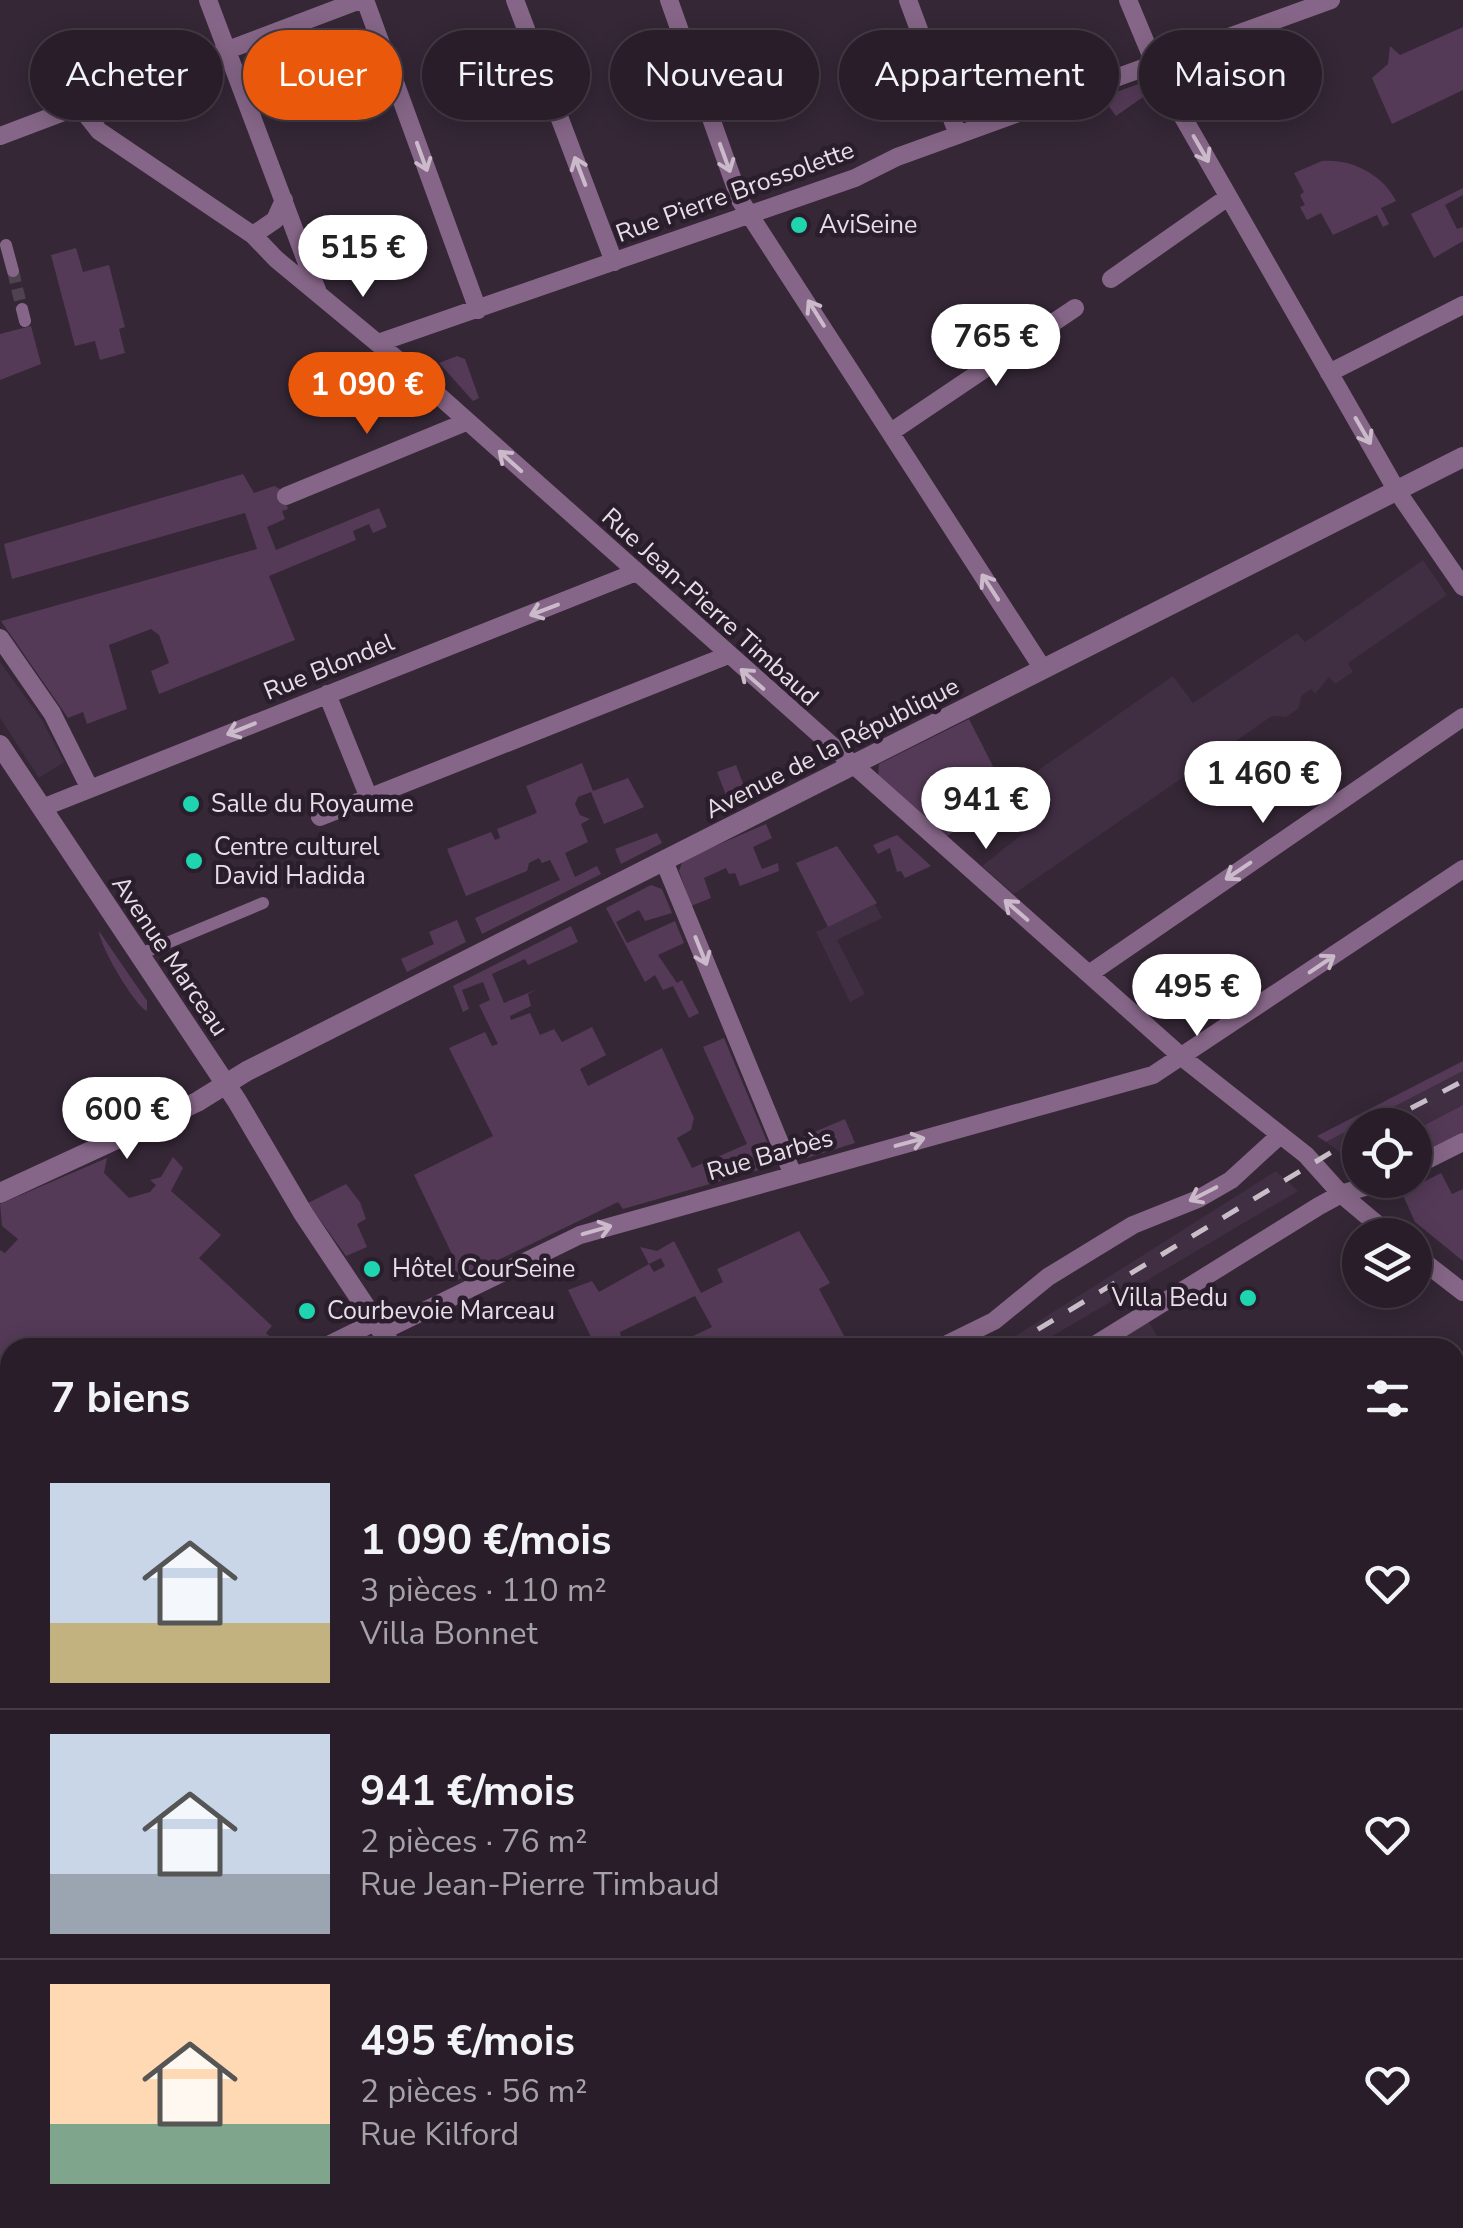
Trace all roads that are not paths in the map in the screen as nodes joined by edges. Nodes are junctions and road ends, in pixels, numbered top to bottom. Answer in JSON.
{"nodes":[{"id":1,"x":208,"y":0,"type":"edge"},
{"id":2,"x":362,"y":0,"type":"edge"},
{"id":3,"x":516,"y":0,"type":"edge"},
{"id":4,"x":669,"y":0,"type":"edge"},
{"id":5,"x":908,"y":0,"type":"edge"},
{"id":6,"x":1128,"y":0,"type":"edge"},
{"id":7,"x":1332,"y":0,"type":"edge"},
{"id":8,"x":1140,"y":30,"type":"edge"},
{"id":9,"x":1248,"y":30,"type":"edge"},
{"id":10,"x":226,"y":50,"type":"junction"},
{"id":11,"x":223,"y":51,"type":"edge"},
{"id":12,"x":1139,"y":69,"type":"edge"},
{"id":13,"x":44,"y":120,"type":"edge"},
{"id":14,"x":91,"y":120,"type":"edge"},
{"id":15,"x":1185,"y":120,"type":"edge"},
{"id":16,"x":958,"y":135,"type":"junction"},
{"id":17,"x":0,"y":136,"type":"edge"},
{"id":18,"x":1228,"y":197,"type":"junction"},
{"id":19,"x":284,"y":199,"type":"junction"},
{"id":20,"x":751,"y":214,"type":"junction"},
{"id":21,"x":258,"y":232,"type":"junction"},
{"id":22,"x":297,"y":244,"type":"junction"},
{"id":23,"x":6,"y":245,"type":"dead end"},
{"id":24,"x":614,"y":262,"type":"junction"},
{"id":25,"x":13,"y":272,"type":"tunnel mouth"},
{"id":26,"x":1111,"y":279,"type":"dead end"},
{"id":27,"x":318,"y":290,"type":"junction"},
{"id":28,"x":1463,"y":305,"type":"edge"},
{"id":29,"x":1075,"y":308,"type":"dead end"},
{"id":30,"x":478,"y":310,"type":"junction"},
{"id":31,"x":378,"y":343,"type":"junction"},
{"id":32,"x":1330,"y":373,"type":"junction"},
{"id":33,"x":466,"y":422,"type":"junction"},
{"id":34,"x":891,"y":432,"type":"junction"},
{"id":35,"x":1463,"y":458,"type":"edge"},
{"id":36,"x":1397,"y":491,"type":"junction"},
{"id":37,"x":286,"y":496,"type":"dead end"},
{"id":38,"x":634,"y":573,"type":"junction"},
{"id":39,"x":1463,"y":587,"type":"edge"},
{"id":40,"x":0,"y":638,"type":"edge"},
{"id":41,"x":726,"y":656,"type":"junction"},
{"id":42,"x":1043,"y":669,"type":"junction"},
{"id":43,"x":327,"y":694,"type":"junction"},
{"id":44,"x":1463,"y":717,"type":"edge"},
{"id":45,"x":0,"y":745,"type":"edge"},
{"id":46,"x":852,"y":766,"type":"junction"},
{"id":47,"x":90,"y":789,"type":"junction"},
{"id":48,"x":369,"y":798,"type":"junction"},
{"id":49,"x":42,"y":808,"type":"junction"},
{"id":50,"x":320,"y":817,"type":"dead end"},
{"id":51,"x":664,"y":861,"type":"junction"},
{"id":52,"x":1463,"y":869,"type":"edge"},
{"id":53,"x":263,"y":903,"type":"dead end"},
{"id":54,"x":138,"y":955,"type":"junction"},
{"id":55,"x":1089,"y":974,"type":"junction"},
{"id":56,"x":1183,"y":1058,"type":"junction"},
{"id":57,"x":224,"y":1082,"type":"junction"},
{"id":58,"x":1280,"y":1135,"type":"junction"},
{"id":59,"x":1463,"y":1142,"type":"edge"},
{"id":60,"x":1432,"y":1158,"type":"edge"},
{"id":61,"x":793,"y":1174,"type":"junction"},
{"id":62,"x":0,"y":1193,"type":"edge"},
{"id":63,"x":1341,"y":1194,"type":"junction"},
{"id":64,"x":1370,"y":1218,"type":"edge"},
{"id":65,"x":1432,"y":1268,"type":"edge"},
{"id":66,"x":1463,"y":1292,"type":"edge"},
{"id":67,"x":384,"y":1333,"type":"edge"},
{"id":68,"x":959,"y":1338,"type":"edge"},
{"id":69,"x":1106,"y":1338,"type":"edge"}],
"edges":[{"from":1,"to":10,"type":"street"},
{"from":2,"to":10,"type":"street"},
{"from":2,"to":30,"type":"street","one_way":true},
{"from":24,"to":3,"type":"street","one_way":true},
{"from":4,"to":20,"type":"street","one_way":true},
{"from":5,"to":16,"type":"street"},
{"from":6,"to":8,"type":"street"},
{"from":7,"to":9,"type":"street","name":"Rue Pierre Brossolette"},
{"from":10,"to":11,"type":"street"},
{"from":10,"to":19,"type":"street"},
{"from":12,"to":16,"type":"street","name":"Rue Pierre Brossolette"},
{"from":13,"to":17,"type":"street"},
{"from":14,"to":21,"type":"street","name":"Rue Jean-Pierre Timbaud"},
{"from":15,"to":18,"type":"street","one_way":true},
{"from":16,"to":20,"type":"street","name":"Rue Pierre Brossolette"},
{"from":18,"to":26,"type":"street"},
{"from":18,"to":32,"type":"street"},
{"from":19,"to":21,"type":"street"},
{"from":19,"to":22,"type":"street"},
{"from":20,"to":24,"type":"street","name":"Rue Pierre Brossolette"},
{"from":34,"to":20,"type":"street","one_way":true},
{"from":21,"to":22,"type":"street","name":"Rue Jean-Pierre Timbaud"},
{"from":21,"to":27,"type":"street","name":"Rue Jean-Pierre Timbaud"},
{"from":22,"to":27,"type":"street"},
{"from":23,"to":25,"type":"street"},
{"from":24,"to":30,"type":"street","name":"Rue Pierre Brossolette"},
{"from":27,"to":31,"type":"street","name":"Rue Jean-Pierre Timbaud"},
{"from":28,"to":32,"type":"street"},
{"from":29,"to":34,"type":"street"},
{"from":30,"to":31,"type":"street","name":"Rue Pierre Brossolette"},
{"from":31,"to":33,"type":"street","name":"Rue Jean-Pierre Timbaud"},
{"from":32,"to":36,"type":"street","one_way":true},
{"from":33,"to":37,"type":"street"},
{"from":38,"to":33,"type":"street","name":"Rue Jean-Pierre Timbaud","one_way":true},
{"from":42,"to":34,"type":"street","one_way":true},
{"from":35,"to":36,"type":"street","name":"Avenue de la République"},
{"from":36,"to":39,"type":"street"},
{"from":36,"to":42,"type":"street","name":"Avenue de la République"},
{"from":38,"to":41,"type":"street","name":"Rue Jean-Pierre Timbaud"},
{"from":38,"to":43,"type":"street","name":"Rue Blondel","one_way":true},
{"from":40,"to":47,"type":"street"},
{"from":46,"to":41,"type":"street","name":"Rue Jean-Pierre Timbaud","one_way":true},
{"from":41,"to":48,"type":"street"},
{"from":42,"to":46,"type":"street","name":"Avenue de la République"},
{"from":43,"to":47,"type":"street","name":"Rue Blondel","one_way":true},
{"from":43,"to":48,"type":"street"},
{"from":44,"to":55,"type":"street","one_way":true},
{"from":45,"to":49,"type":"street","name":"Avenue Marceau"},
{"from":46,"to":51,"type":"street","name":"Avenue de la République"},
{"from":55,"to":46,"type":"street","name":"Rue Jean-Pierre Timbaud","one_way":true},
{"from":47,"to":49,"type":"street","name":"Rue Blondel"},
{"from":48,"to":50,"type":"street"},
{"from":49,"to":54,"type":"street","name":"Avenue Marceau"},
{"from":51,"to":57,"type":"street","name":"Avenue de la République"},
{"from":51,"to":61,"type":"street","one_way":true},
{"from":56,"to":52,"type":"street","name":"Rue Barbès","one_way":true},
{"from":53,"to":54,"type":"street"},
{"from":54,"to":57,"type":"street","name":"Avenue Marceau"},
{"from":55,"to":56,"type":"street","name":"Rue Jean-Pierre Timbaud"},
{"from":56,"to":58,"type":"street","name":"Rue Jean-Pierre Timbaud"},
{"from":61,"to":56,"type":"street","name":"Rue Barbès","one_way":true},
{"from":57,"to":62,"type":"street","name":"Avenue de la République"},
{"from":57,"to":67,"type":"street","name":"Avenue Marceau"},
{"from":58,"to":63,"type":"street","name":"Rue Jean-Pierre Timbaud"},
{"from":58,"to":68,"type":"street","one_way":true},
{"from":59,"to":60,"type":"street"},
{"from":67,"to":61,"type":"street","name":"Rue Barbès","one_way":true},
{"from":63,"to":64,"type":"street","name":"Rue Jean-Pierre Timbaud"},
{"from":63,"to":69,"type":"street"},
{"from":65,"to":66,"type":"street"}]}
